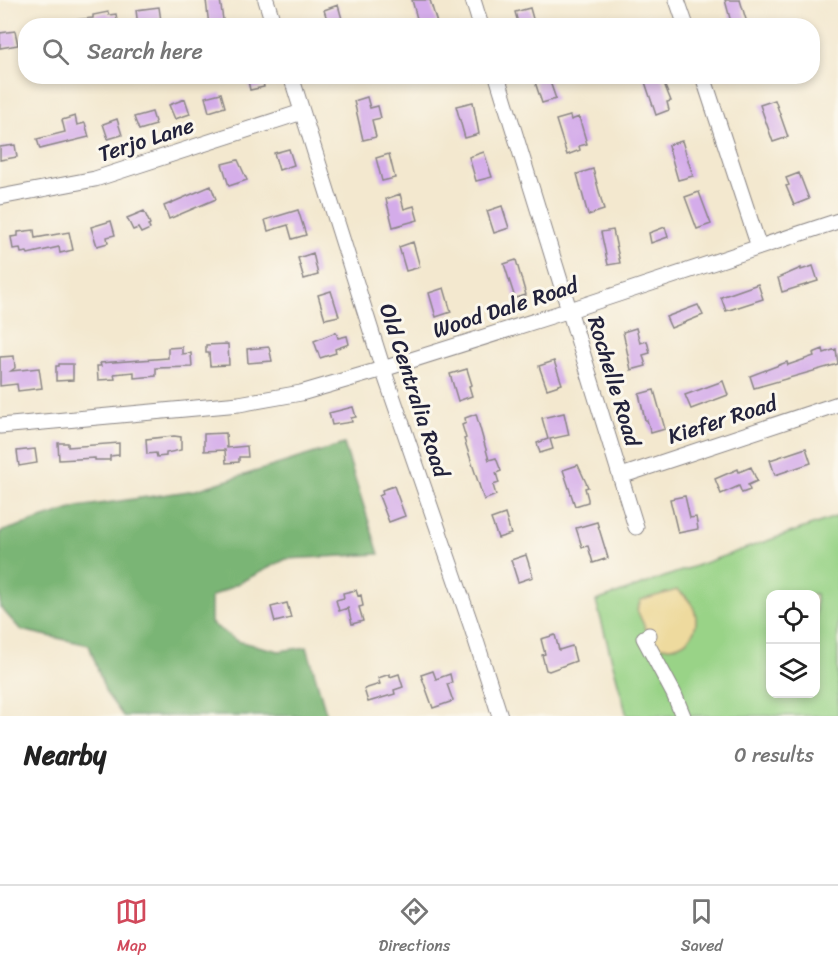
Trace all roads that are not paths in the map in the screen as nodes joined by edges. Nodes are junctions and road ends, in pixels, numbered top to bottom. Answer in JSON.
{"nodes":[{"id":1,"x":266,"y":0,"type":"edge"},
{"id":2,"x":473,"y":0,"type":"edge"},
{"id":3,"x":677,"y":0,"type":"edge"},
{"id":4,"x":272,"y":18,"type":"edge"},
{"id":5,"x":479,"y":18,"type":"edge"},
{"id":6,"x":683,"y":18,"type":"edge"},
{"id":7,"x":293,"y":84,"type":"edge"},
{"id":8,"x":499,"y":84,"type":"edge"},
{"id":9,"x":705,"y":84,"type":"edge"},
{"id":10,"x":302,"y":112,"type":"junction"},
{"id":11,"x":0,"y":197,"type":"edge"},
{"id":12,"x":838,"y":221,"type":"edge"},
{"id":13,"x":759,"y":247,"type":"junction"},
{"id":14,"x":570,"y":310,"type":"junction"},
{"id":15,"x":383,"y":369,"type":"junction"},
{"id":16,"x":838,"y":404,"type":"edge"},
{"id":17,"x":0,"y":426,"type":"edge"},
{"id":18,"x":621,"y":476,"type":"junction"},
{"id":19,"x":636,"y":527,"type":"dead end"},
{"id":20,"x":649,"y":635,"type":"dead end"},
{"id":21,"x":500,"y":716,"type":"edge"},
{"id":22,"x":683,"y":716,"type":"edge"}],
"edges":[{"from":1,"to":4,"type":"street"},
{"from":2,"to":5,"type":"street"},
{"from":3,"to":6,"type":"street"},
{"from":7,"to":10,"type":"street","name":"Old Centralia Road"},
{"from":8,"to":14,"type":"street","name":"Rochelle Road"},
{"from":9,"to":13,"type":"street"},
{"from":10,"to":11,"type":"street","name":"Terjo Lane"},
{"from":10,"to":15,"type":"street","name":"Old Centralia Road"},
{"from":12,"to":13,"type":"street","name":"Wood Dale Road"},
{"from":13,"to":14,"type":"street","name":"Wood Dale Road"},
{"from":14,"to":15,"type":"street","name":"Wood Dale Road"},
{"from":14,"to":18,"type":"street","name":"Rochelle Road"},
{"from":15,"to":17,"type":"street","name":"Wood Dale Road"},
{"from":15,"to":21,"type":"street","name":"Old Centralia Road"},
{"from":16,"to":18,"type":"street","name":"Kiefer Road"},
{"from":18,"to":19,"type":"street","name":"Rochelle Road"},
{"from":20,"to":22,"type":"street"}]}
